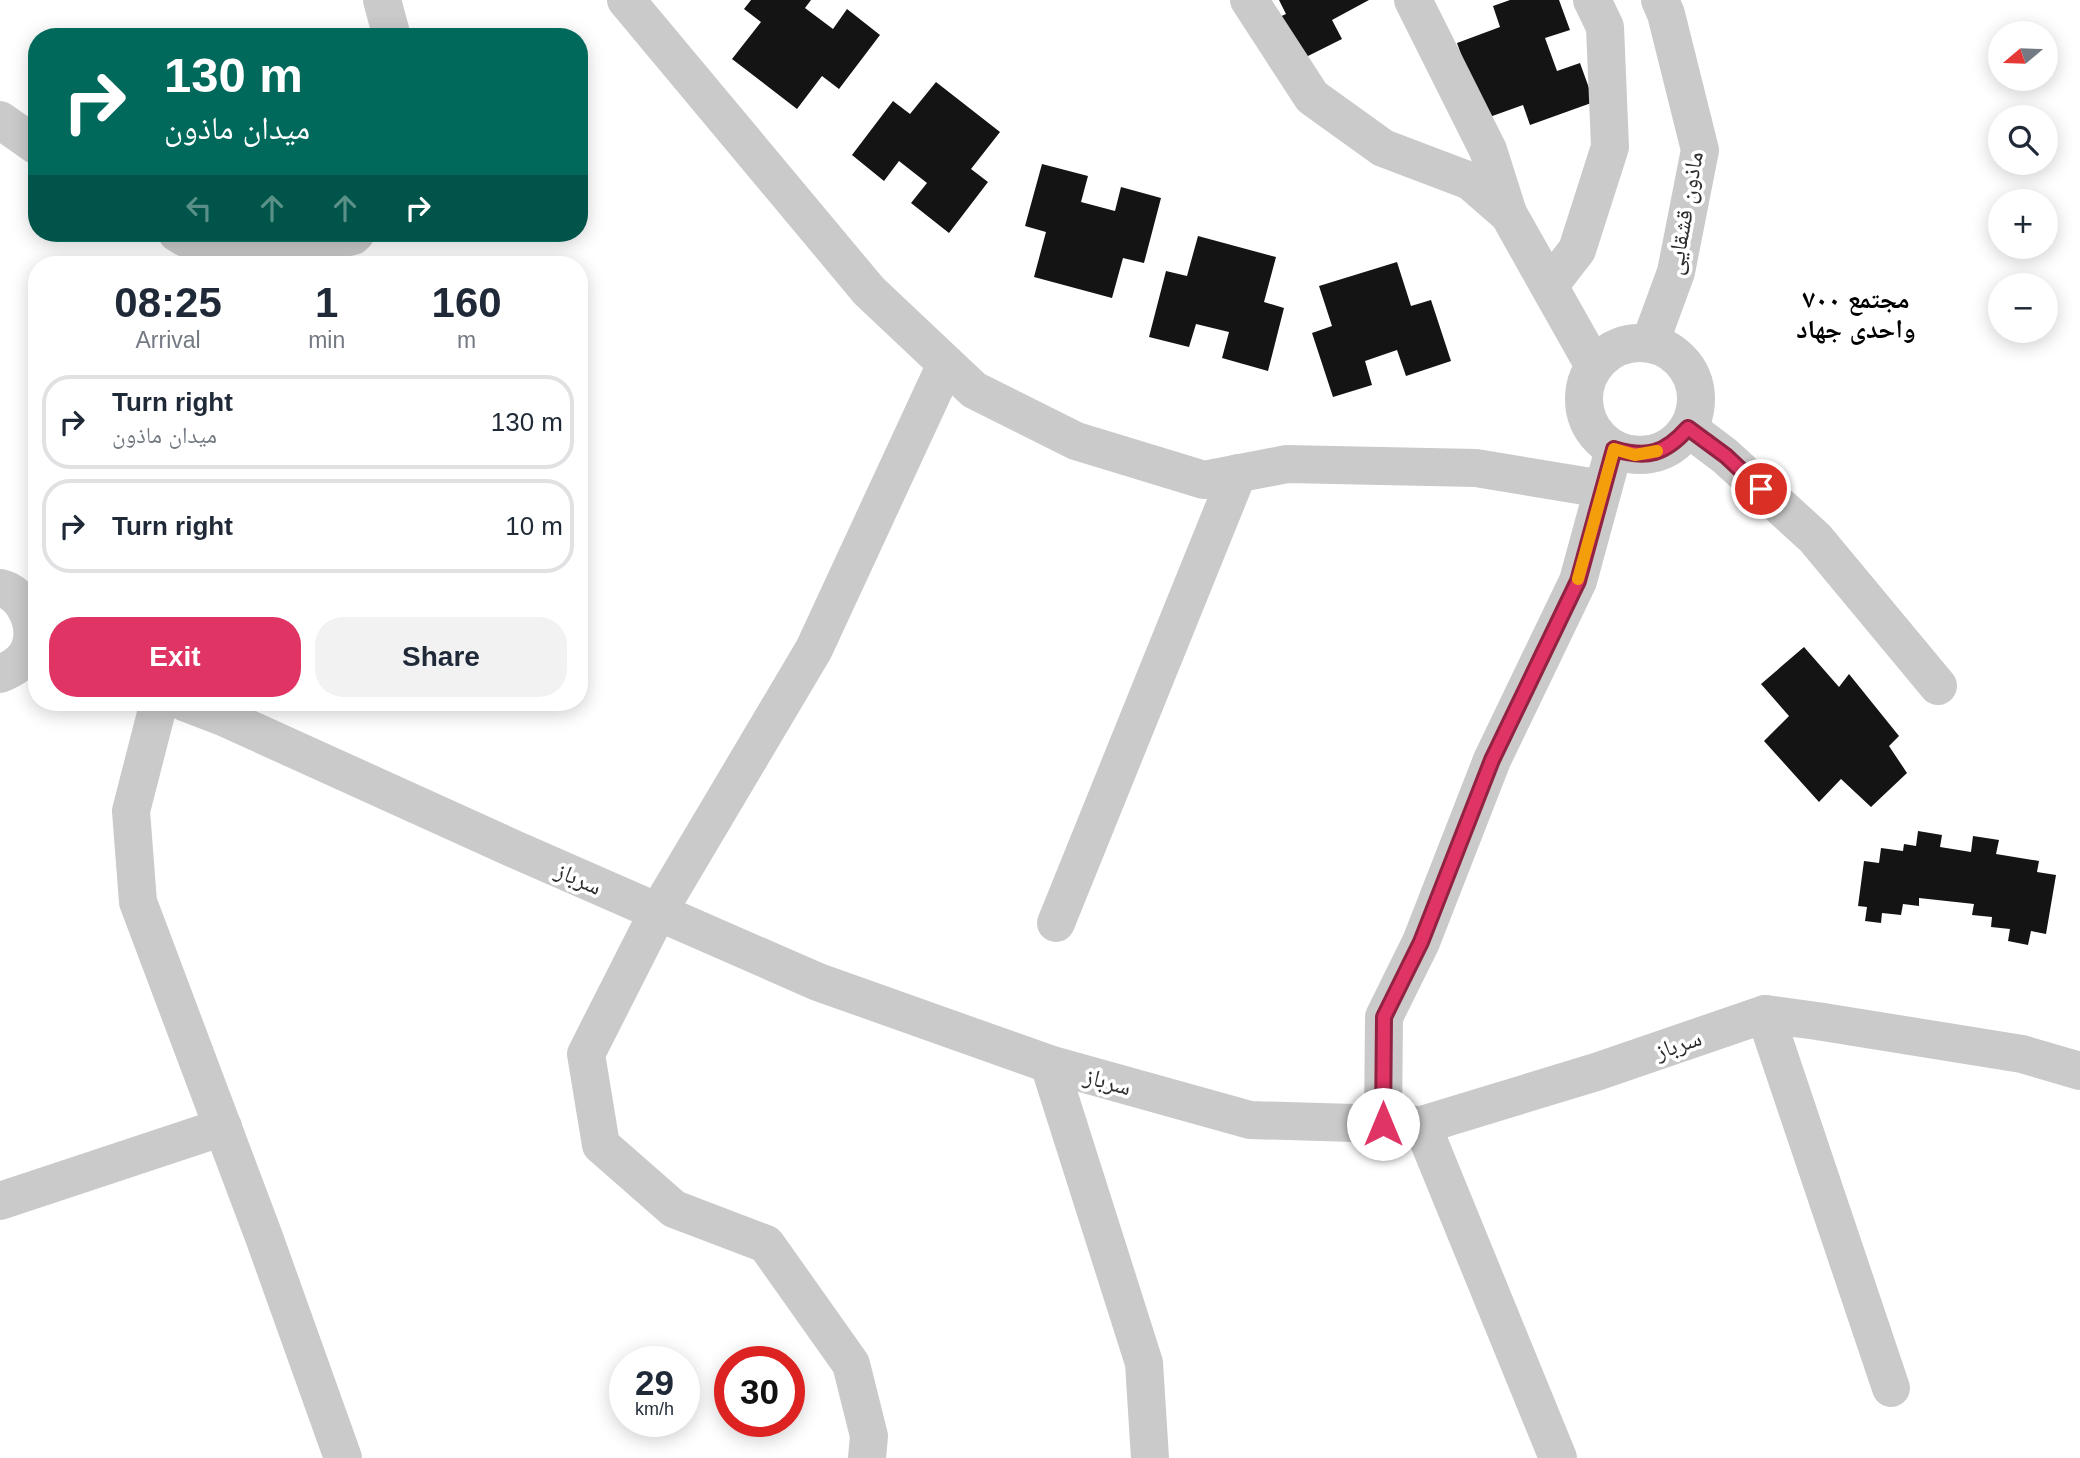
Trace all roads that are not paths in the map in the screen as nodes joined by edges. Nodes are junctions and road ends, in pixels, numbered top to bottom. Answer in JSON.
{"nodes":[{"id":1,"x":382,"y":0,"type":"edge"},
{"id":2,"x":626,"y":0,"type":"edge"},
{"id":3,"x":1249,"y":0,"type":"edge"},
{"id":4,"x":1413,"y":0,"type":"edge"},
{"id":5,"x":1592,"y":0,"type":"edge"},
{"id":6,"x":1660,"y":0,"type":"edge"},
{"id":7,"x":390,"y":28,"type":"edge"},
{"id":8,"x":0,"y":120,"type":"edge"},
{"id":9,"x":28,"y":140,"type":"edge"},
{"id":10,"x":1508,"y":215,"type":"junction"},
{"id":11,"x":207,"y":242,"type":"edge"},
{"id":12,"x":326,"y":242,"type":"edge"},
{"id":13,"x":267,"y":256,"type":"edge"},
{"id":14,"x":267,"y":256,"type":"edge"},
{"id":15,"x":1550,"y":285,"type":"junction"},
{"id":16,"x":1650,"y":343,"type":"junction"},
{"id":17,"x":946,"y":364,"type":"junction"},
{"id":18,"x":1594,"y":366,"type":"junction"},
{"id":19,"x":1688,"y":428,"type":"junction"},
{"id":20,"x":1614,"y":449,"type":"junction"},
{"id":21,"x":1238,"y":473,"type":"junction"},
{"id":22,"x":1604,"y":489,"type":"junction"},
{"id":23,"x":0,"y":588,"type":"edge"},
{"id":24,"x":28,"y":614,"type":"edge"},
{"id":25,"x":28,"y":651,"type":"edge"},
{"id":26,"x":0,"y":674,"type":"edge"},
{"id":27,"x":1938,"y":685,"type":"dead end"},
{"id":28,"x":157,"y":711,"type":"edge"},
{"id":29,"x":207,"y":711,"type":"edge"},
{"id":30,"x":658,"y":912,"type":"junction"},
{"id":31,"x":1056,"y":923,"type":"dead end"},
{"id":32,"x":1765,"y":1014,"type":"junction"},
{"id":33,"x":1049,"y":1064,"type":"junction"},
{"id":34,"x":2080,"y":1070,"type":"edge"},
{"id":35,"x":1383,"y":1124,"type":"junction"},
{"id":36,"x":1422,"y":1125,"type":"junction"},
{"id":37,"x":223,"y":1127,"type":"junction"},
{"id":38,"x":0,"y":1201,"type":"edge"},
{"id":39,"x":1891,"y":1388,"type":"dead end"},
{"id":40,"x":343,"y":1458,"type":"edge"},
{"id":41,"x":867,"y":1458,"type":"edge"},
{"id":42,"x":1150,"y":1458,"type":"edge"},
{"id":43,"x":1558,"y":1458,"type":"edge"}],
"edges":[{"from":1,"to":7,"type":"street"},
{"from":2,"to":17,"type":"street"},
{"from":3,"to":10,"type":"street"},
{"from":4,"to":10,"type":"street"},
{"from":5,"to":15,"type":"street"},
{"from":6,"to":16,"type":"street","name":"ماذون قشقایی"},
{"from":8,"to":9,"type":"street"},
{"from":10,"to":15,"type":"street"},
{"from":11,"to":14,"type":"street"},
{"from":12,"to":13,"type":"street"},
{"from":15,"to":18,"type":"street"},
{"from":16,"to":18,"type":"street"},
{"from":16,"to":19,"type":"street"},
{"from":17,"to":21,"type":"street"},
{"from":17,"to":30,"type":"street"},
{"from":18,"to":20,"type":"street"},
{"from":19,"to":20,"type":"street"},
{"from":19,"to":27,"type":"street"},
{"from":20,"to":22,"type":"street"},
{"from":21,"to":22,"type":"street"},
{"from":21,"to":31,"type":"street"},
{"from":22,"to":35,"type":"street"},
{"from":23,"to":24,"type":"street"},
{"from":25,"to":26,"type":"street"},
{"from":28,"to":37,"type":"street"},
{"from":29,"to":30,"type":"street","name":"سرباز"},
{"from":30,"to":33,"type":"street","name":"سرباز"},
{"from":30,"to":41,"type":"street"},
{"from":32,"to":34,"type":"street","name":"سرباز"},
{"from":32,"to":36,"type":"street","name":"سرباز"},
{"from":32,"to":39,"type":"street"},
{"from":33,"to":35,"type":"street","name":"سرباز"},
{"from":33,"to":42,"type":"street"},
{"from":35,"to":36,"type":"street","name":"سرباز"},
{"from":36,"to":43,"type":"street"},
{"from":37,"to":38,"type":"street"},
{"from":37,"to":40,"type":"street"}]}
